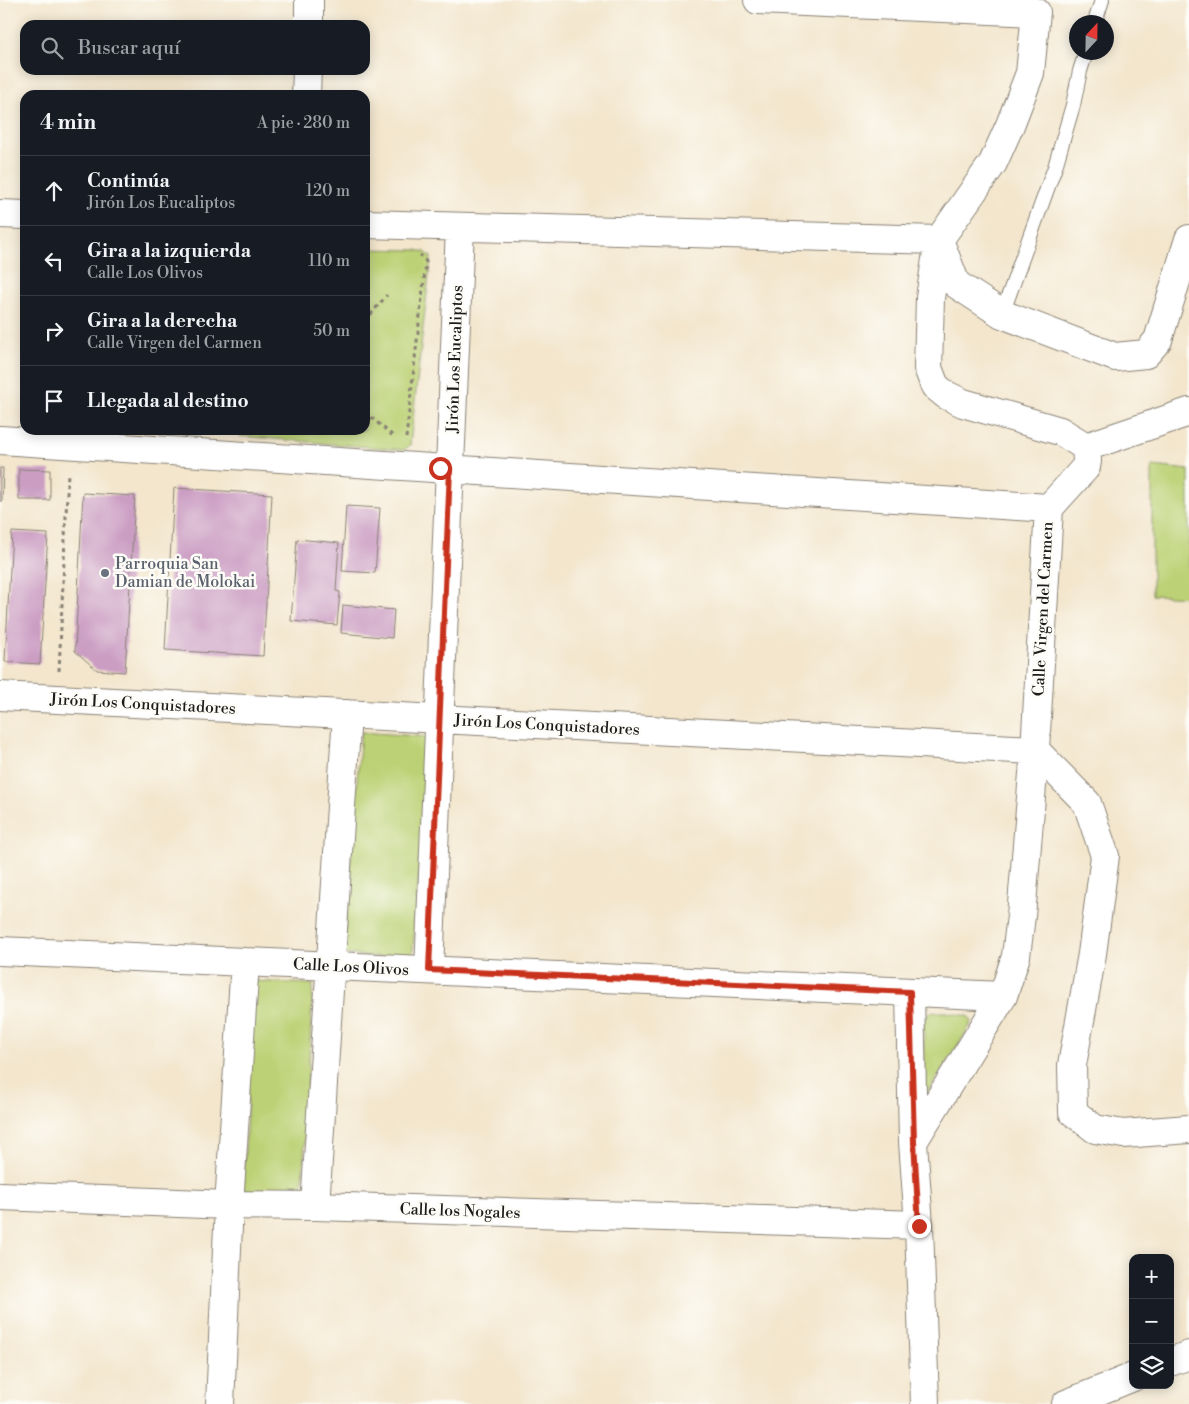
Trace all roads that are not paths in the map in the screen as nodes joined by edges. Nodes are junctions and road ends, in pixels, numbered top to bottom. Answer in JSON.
{"nodes":[{"id":1,"x":310,"y":0,"type":"edge"},
{"id":2,"x":758,"y":0,"type":"edge"},
{"id":3,"x":1102,"y":0,"type":"edge"},
{"id":4,"x":1097,"y":15,"type":"edge"},
{"id":5,"x":309,"y":20,"type":"edge"},
{"id":6,"x":1083,"y":60,"type":"edge"},
{"id":7,"x":307,"y":75,"type":"edge"},
{"id":8,"x":306,"y":90,"type":"edge"},
{"id":9,"x":0,"y":214,"type":"edge"},
{"id":10,"x":20,"y":214,"type":"edge"},
{"id":11,"x":370,"y":224,"type":"edge"},
{"id":12,"x":460,"y":227,"type":"junction"},
{"id":13,"x":939,"y":240,"type":"junction"},
{"id":14,"x":1189,"y":240,"type":"edge"},
{"id":15,"x":1002,"y":314,"type":"junction"},
{"id":16,"x":1189,"y":412,"type":"edge"},
{"id":17,"x":0,"y":440,"type":"edge"},
{"id":18,"x":86,"y":440,"type":"edge"},
{"id":19,"x":1086,"y":447,"type":"junction"},
{"id":20,"x":450,"y":469,"type":"junction"},
{"id":21,"x":1049,"y":508,"type":"junction"},
{"id":22,"x":0,"y":696,"type":"edge"},
{"id":23,"x":347,"y":714,"type":"junction"},
{"id":24,"x":439,"y":719,"type":"junction"},
{"id":25,"x":1035,"y":750,"type":"junction"},
{"id":26,"x":0,"y":952,"type":"edge"},
{"id":27,"x":244,"y":962,"type":"junction"},
{"id":28,"x":331,"y":966,"type":"junction"},
{"id":29,"x":429,"y":970,"type":"junction"},
{"id":30,"x":910,"y":992,"type":"junction"},
{"id":31,"x":1003,"y":996,"type":"junction"},
{"id":32,"x":1189,"y":1129,"type":"edge"},
{"id":33,"x":914,"y":1142,"type":"junction"},
{"id":34,"x":0,"y":1196,"type":"edge"},
{"id":35,"x":229,"y":1204,"type":"junction"},
{"id":36,"x":315,"y":1206,"type":"junction"},
{"id":37,"x":919,"y":1226,"type":"junction"},
{"id":38,"x":1189,"y":1355,"type":"edge"},
{"id":39,"x":1174,"y":1361,"type":"edge"},
{"id":40,"x":1129,"y":1379,"type":"edge"},
{"id":41,"x":220,"y":1404,"type":"edge"},
{"id":42,"x":925,"y":1404,"type":"edge"},
{"id":43,"x":1066,"y":1404,"type":"edge"}],
"edges":[{"from":1,"to":5,"type":"street"},
{"from":2,"to":13,"type":"street"},
{"from":3,"to":4,"type":"lane"},
{"from":6,"to":15,"type":"lane"},
{"from":7,"to":8,"type":"street"},
{"from":9,"to":10,"type":"street"},
{"from":11,"to":12,"type":"street"},
{"from":12,"to":13,"type":"street"},
{"from":12,"to":20,"type":"street","name":"Jirón Los Eucaliptos"},
{"from":13,"to":15,"type":"street"},
{"from":13,"to":19,"type":"street"},
{"from":14,"to":15,"type":"street"},
{"from":16,"to":19,"type":"street"},
{"from":17,"to":18,"type":"street"},
{"from":18,"to":20,"type":"street"},
{"from":19,"to":21,"type":"street","name":"Calle Virgen del Carmen"},
{"from":20,"to":21,"type":"street"},
{"from":20,"to":24,"type":"street","name":"Jirón Los Eucaliptos"},
{"from":21,"to":25,"type":"street","name":"Calle Virgen del Carmen"},
{"from":22,"to":23,"type":"street","name":"Jirón Los Conquistadores"},
{"from":23,"to":24,"type":"street","name":"Jirón Los Conquistadores"},
{"from":23,"to":28,"type":"street"},
{"from":24,"to":25,"type":"street","name":"Jirón Los Conquistadores"},
{"from":24,"to":29,"type":"street","name":"Jirón Los Eucaliptos"},
{"from":25,"to":31,"type":"street","name":"Calle Virgen del Carmen"},
{"from":25,"to":32,"type":"street"},
{"from":26,"to":27,"type":"street","name":"Calle Los Olivos"},
{"from":27,"to":28,"type":"street","name":"Calle Los Olivos"},
{"from":27,"to":35,"type":"street"},
{"from":28,"to":29,"type":"street","name":"Calle Los Olivos"},
{"from":28,"to":36,"type":"street"},
{"from":29,"to":30,"type":"street","name":"Calle Los Olivos"},
{"from":30,"to":31,"type":"street","name":"Calle Los Olivos"},
{"from":30,"to":33,"type":"street"},
{"from":31,"to":33,"type":"street","name":"Calle Virgen del Carmen"},
{"from":33,"to":37,"type":"street"},
{"from":34,"to":35,"type":"street","name":"Calle los Nogales"},
{"from":35,"to":36,"type":"street","name":"Calle los Nogales"},
{"from":35,"to":41,"type":"street"},
{"from":36,"to":37,"type":"street","name":"Calle los Nogales"},
{"from":37,"to":42,"type":"street"},
{"from":38,"to":39,"type":"street"},
{"from":40,"to":43,"type":"street"}]}
